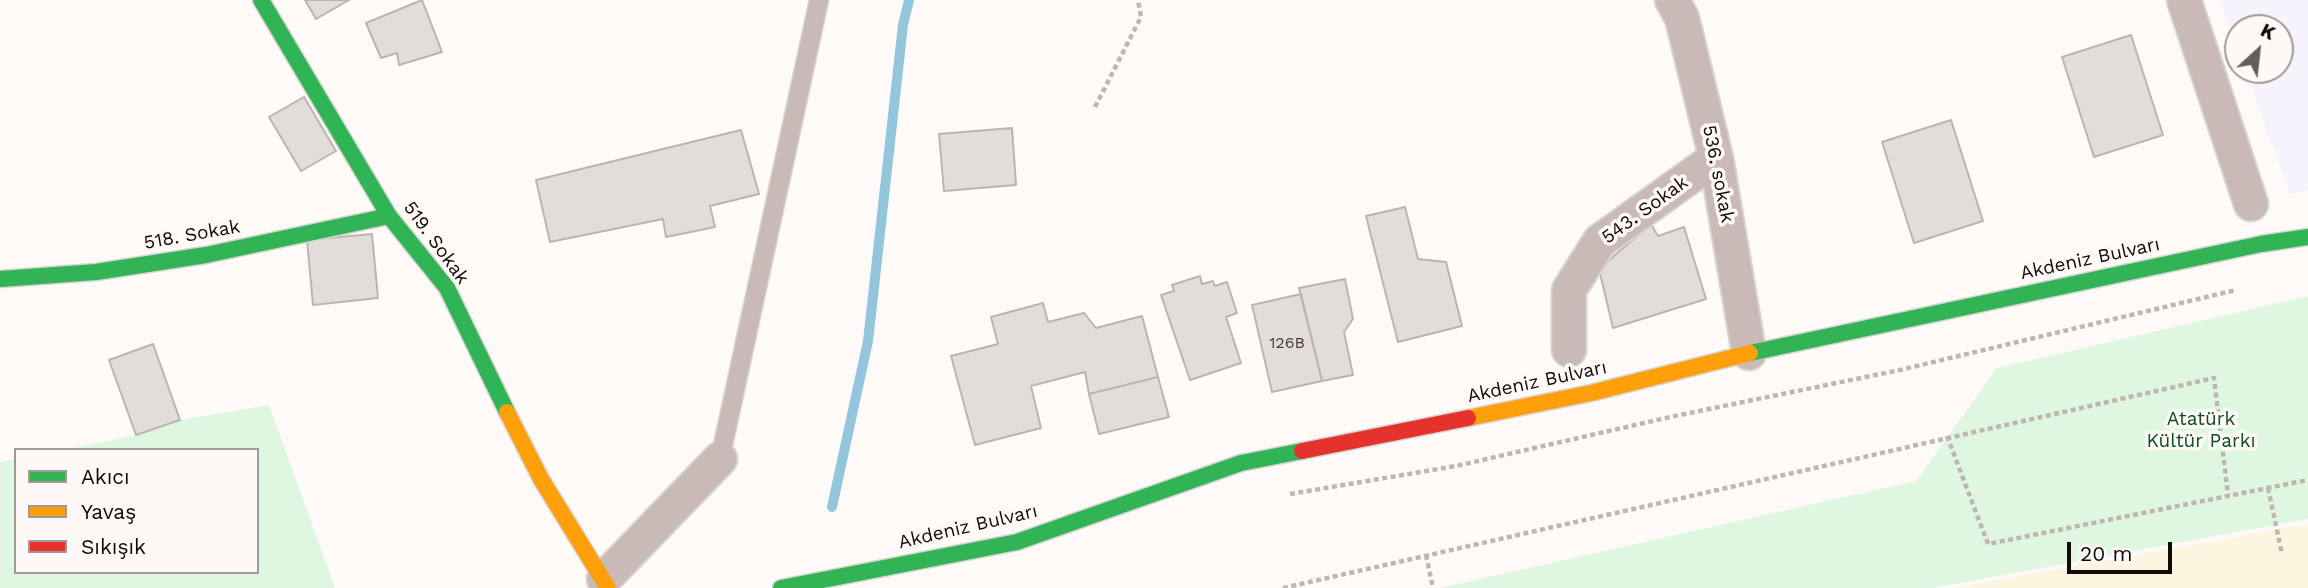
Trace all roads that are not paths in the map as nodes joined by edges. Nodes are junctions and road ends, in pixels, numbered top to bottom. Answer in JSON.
{"nodes":[{"id":1,"x":261,"y":0,"type":"edge"},
{"id":2,"x":819,"y":0,"type":"edge"},
{"id":3,"x":1672,"y":0,"type":"edge"},
{"id":4,"x":2184,"y":0,"type":"edge"},
{"id":5,"x":1716,"y":158,"type":"junction"},
{"id":6,"x":2251,"y":204,"type":"dead end"},
{"id":7,"x":389,"y":216,"type":"junction"},
{"id":8,"x":2308,"y":237,"type":"edge"},
{"id":9,"x":0,"y":279,"type":"edge"},
{"id":10,"x":1569,"y":350,"type":"dead end"},
{"id":11,"x":1749,"y":353,"type":"junction"},
{"id":12,"x":720,"y":459,"type":"joint"},
{"id":13,"x":606,"y":584,"type":"edge"},
{"id":14,"x":781,"y":588,"type":"edge"}],
"edges":[{"from":1,"to":7,"type":"main road","name":"519. Sokak"},
{"from":2,"to":12,"type":"lane"},
{"from":3,"to":5,"type":"street","name":"536. sokak"},
{"from":4,"to":6,"type":"street"},
{"from":5,"to":10,"type":"street","name":"543. Sokak"},
{"from":5,"to":11,"type":"street","name":"536. sokak"},
{"from":7,"to":9,"type":"main road","name":"518. Sokak"},
{"from":7,"to":13,"type":"main road","name":"519. Sokak"},
{"from":8,"to":11,"type":"main road","name":"Akdeniz Bulvarı"},
{"from":11,"to":14,"type":"main road","name":"Akdeniz Bulvarı"},
{"from":12,"to":13,"type":"street"}]}
